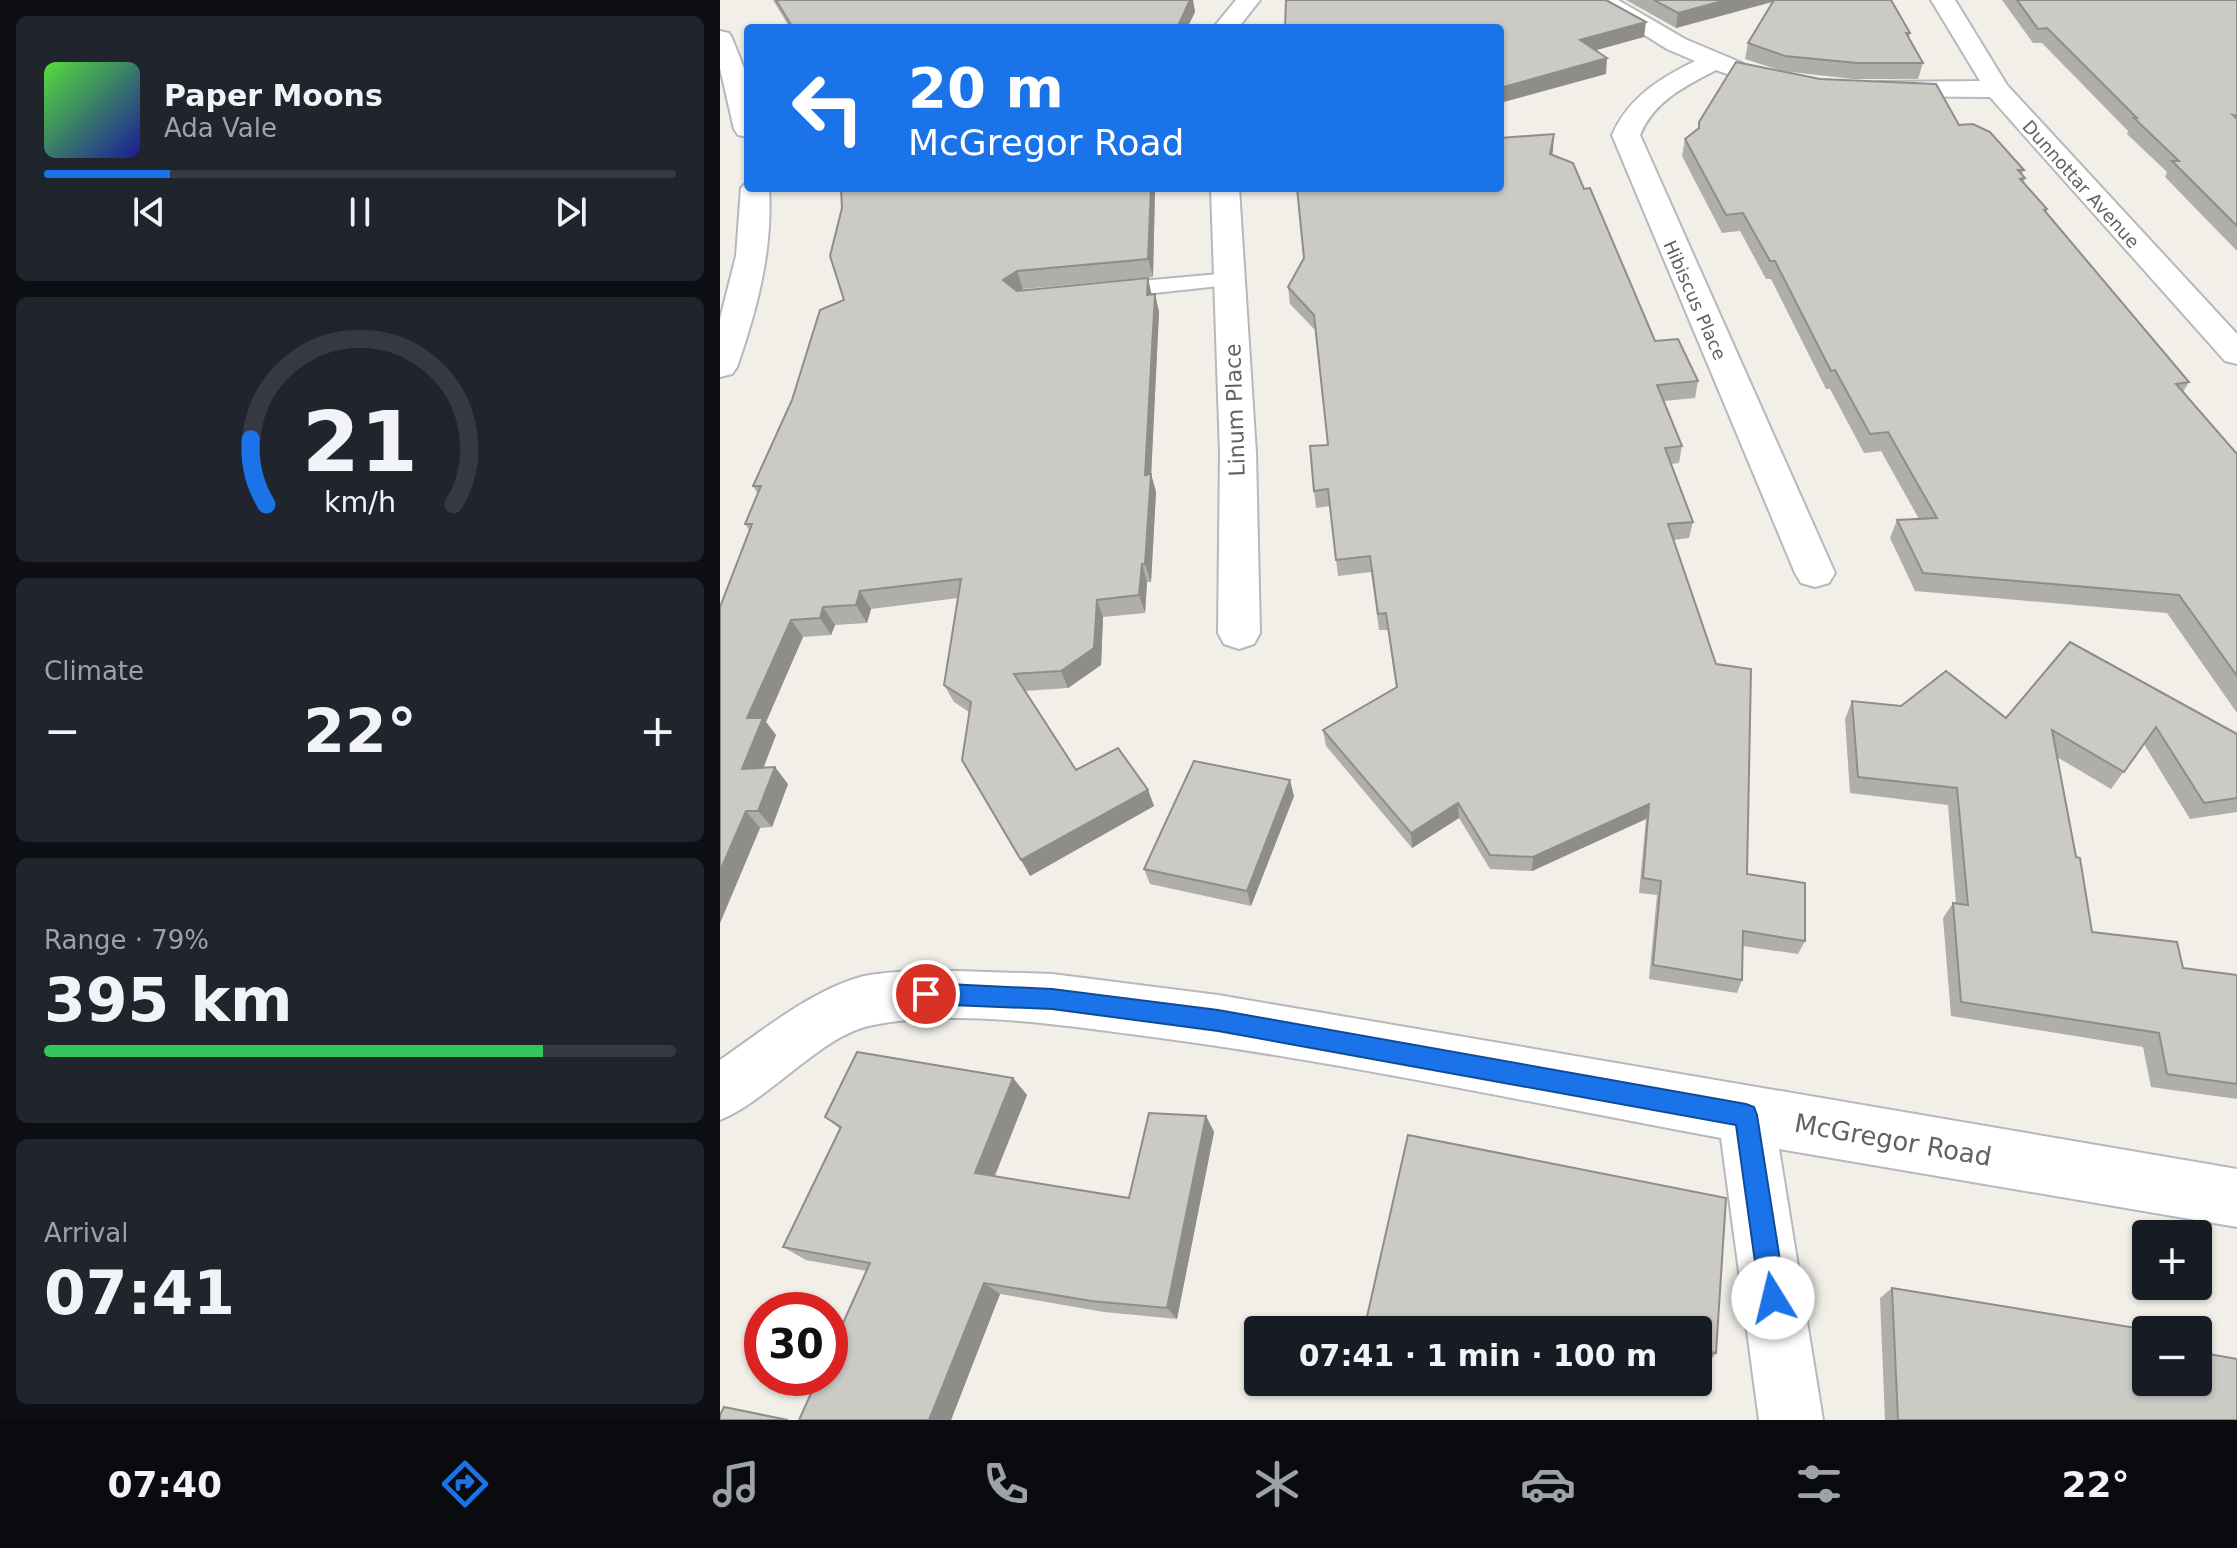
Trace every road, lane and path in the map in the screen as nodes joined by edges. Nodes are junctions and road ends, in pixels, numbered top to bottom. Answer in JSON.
{"nodes":[{"id":1,"x":1248,"y":0,"type":"edge"},
{"id":2,"x":1601,"y":0,"type":"edge"},
{"id":3,"x":1943,"y":0,"type":"edge"},
{"id":4,"x":1228,"y":24,"type":"edge"},
{"id":5,"x":720,"y":38,"type":"edge"},
{"id":6,"x":1714,"y":61,"type":"junction"},
{"id":7,"x":1761,"y":75,"type":"edge"},
{"id":8,"x":1854,"y":88,"type":"edge"},
{"id":9,"x":1997,"y":89,"type":"junction"},
{"id":10,"x":744,"y":113,"type":"edge"},
{"id":11,"x":755,"y":192,"type":"edge"},
{"id":12,"x":1225,"y":192,"type":"edge"},
{"id":13,"x":1230,"y":279,"type":"junction"},
{"id":14,"x":1086,"y":293,"type":"edge"},
{"id":15,"x":2237,"y":354,"type":"edge"},
{"id":16,"x":720,"y":367,"type":"edge"},
{"id":17,"x":1815,"y":573,"type":"dead end"},
{"id":18,"x":1239,"y":633,"type":"dead end"},
{"id":19,"x":720,"y":1093,"type":"edge"},
{"id":20,"x":1746,"y":1115,"type":"junction"},
{"id":21,"x":2237,"y":1198,"type":"edge"},
{"id":22,"x":1791,"y":1420,"type":"edge"}],
"edges":[{"from":1,"to":4,"type":"street"},
{"from":2,"to":6,"type":"street"},
{"from":3,"to":9,"type":"street","name":"Dunnottar Avenue"},
{"from":5,"to":10,"type":"street"},
{"from":6,"to":7,"type":"street"},
{"from":6,"to":17,"type":"street","name":"Hibiscus Place"},
{"from":8,"to":9,"type":"street"},
{"from":9,"to":15,"type":"street","name":"Dunnottar Avenue"},
{"from":11,"to":16,"type":"street"},
{"from":12,"to":13,"type":"street","name":"Linum Place"},
{"from":13,"to":14,"type":"lane"},
{"from":13,"to":18,"type":"street","name":"Linum Place"},
{"from":19,"to":20,"type":"street","name":"McGregor Road"},
{"from":20,"to":21,"type":"street","name":"McGregor Road"},
{"from":20,"to":22,"type":"street"}]}
